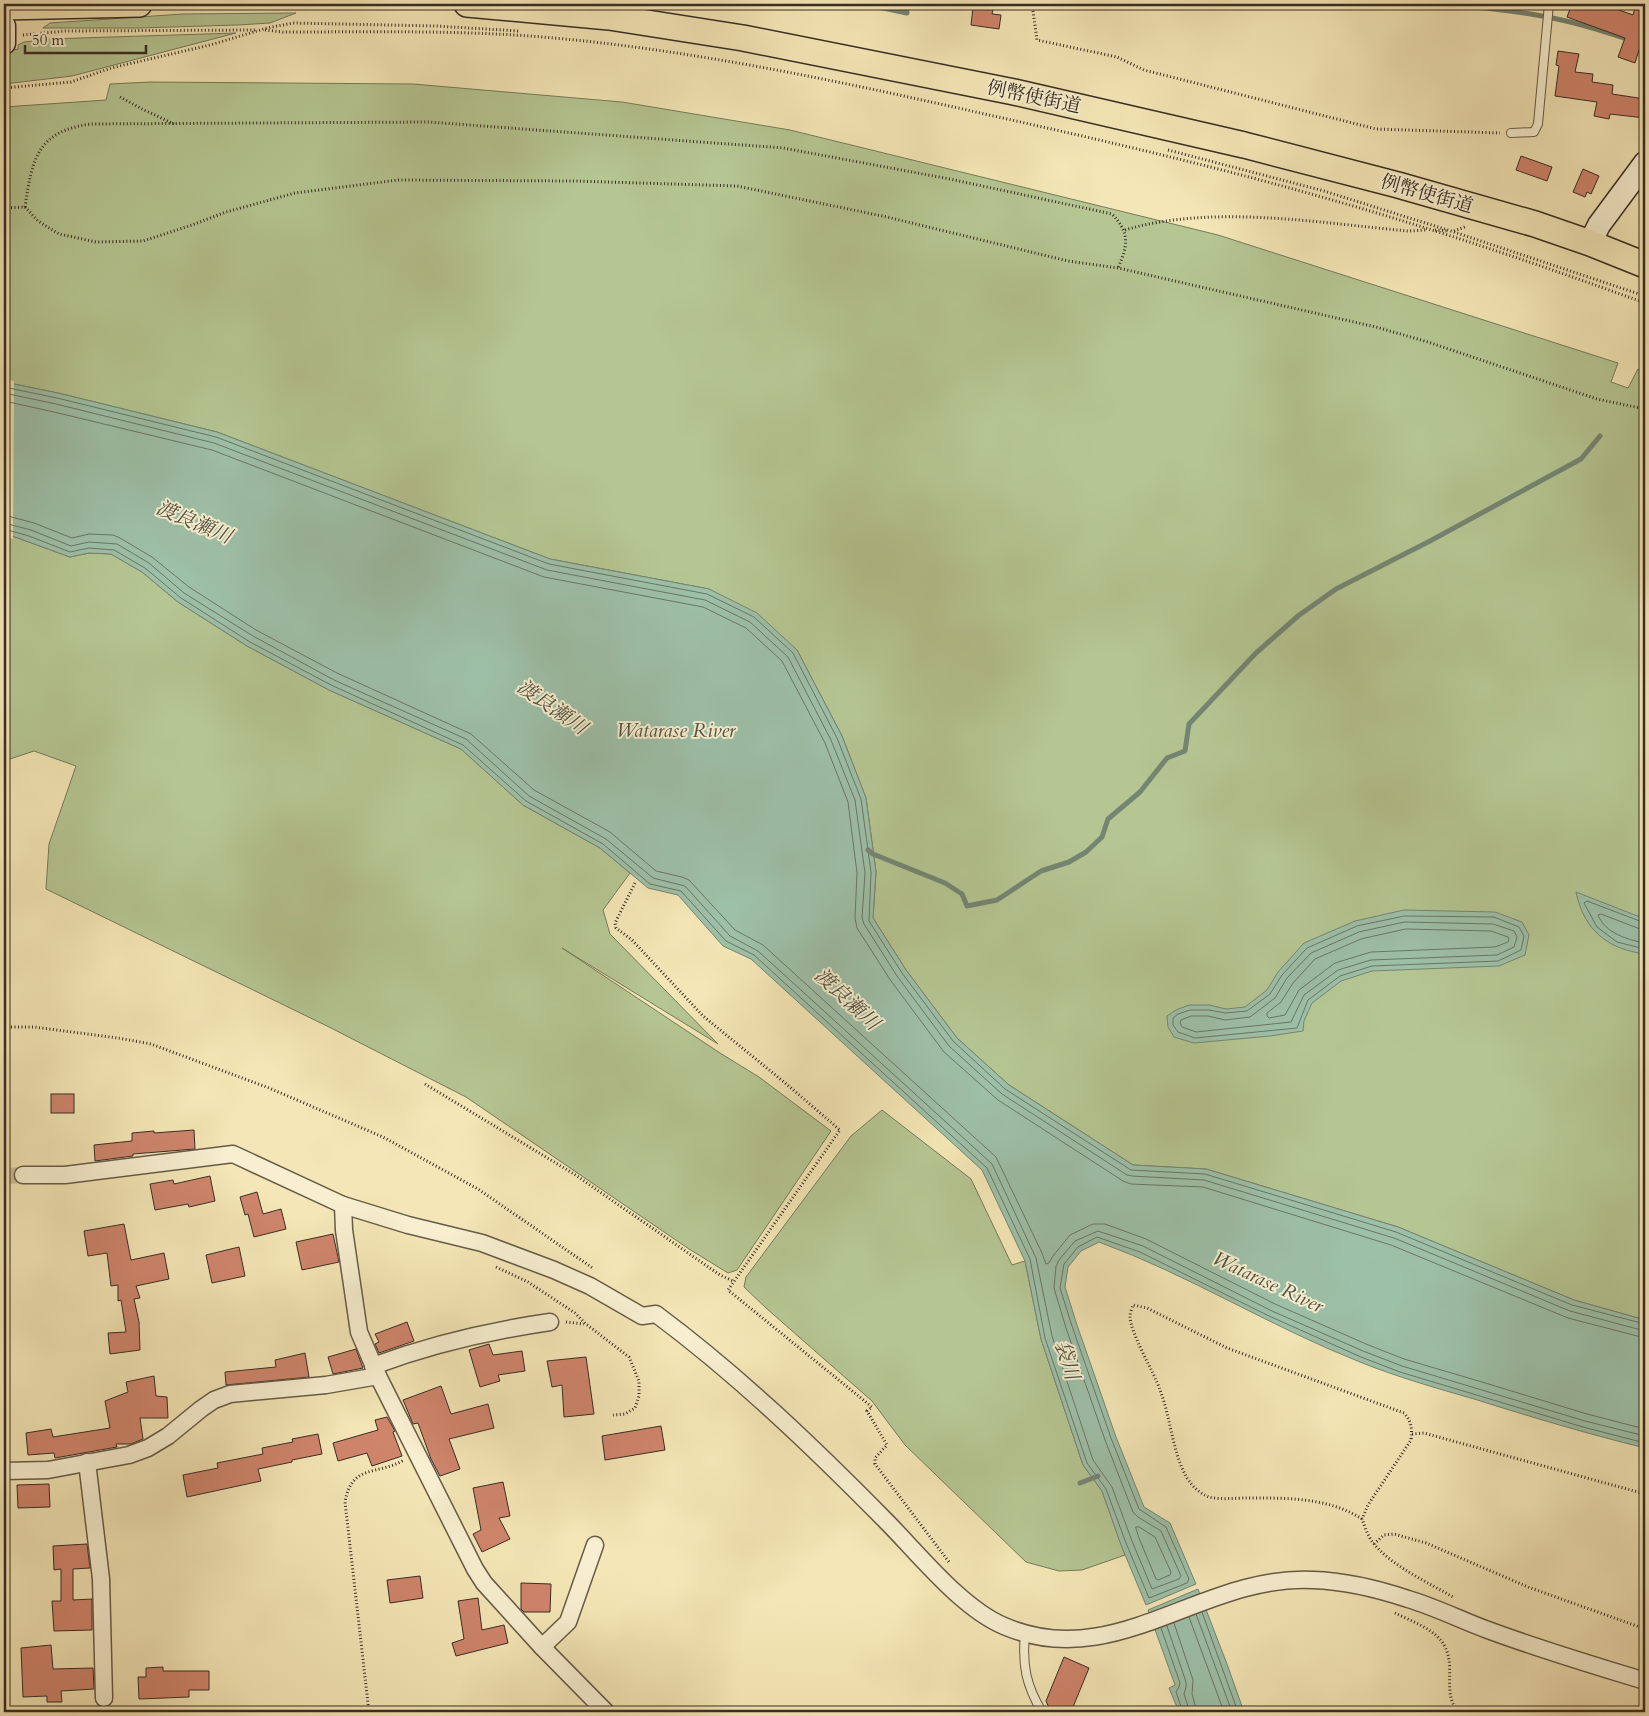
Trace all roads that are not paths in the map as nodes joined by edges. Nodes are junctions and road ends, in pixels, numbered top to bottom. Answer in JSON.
{"nodes":[{"id":1,"x":139,"y":4,"type":"edge"},
{"id":2,"x":467,"y":4,"type":"edge"},
{"id":3,"x":1549,"y":4,"type":"edge"},
{"id":4,"x":4,"y":7,"type":"edge"},
{"id":5,"x":1511,"y":133,"type":"road end"},
{"id":6,"x":1645,"y":163,"type":"edge"},
{"id":7,"x":1590,"y":243,"type":"junction"},
{"id":8,"x":1645,"y":265,"type":"edge"},
{"id":9,"x":23,"y":1175,"type":"tunnel mouth"},
{"id":10,"x":343,"y":1205,"type":"junction"},
{"id":11,"x":550,"y":1322,"type":"road end"},
{"id":12,"x":376,"y":1371,"type":"junction"},
{"id":13,"x":86,"y":1462,"type":"junction"},
{"id":14,"x":4,"y":1471,"type":"edge"},
{"id":15,"x":595,"y":1546,"type":"dead end"},
{"id":16,"x":1025,"y":1634,"type":"junction"},
{"id":17,"x":542,"y":1647,"type":"junction"},
{"id":18,"x":1645,"y":1681,"type":"edge"},
{"id":19,"x":104,"y":1698,"type":"dead end"},
{"id":20,"x":606,"y":1712,"type":"edge"},
{"id":21,"x":1042,"y":1712,"type":"edge"}],
"edges":[{"from":1,"to":4,"type":"main road"},
{"from":2,"to":7,"type":"main road","name":"例幣使街道"},
{"from":3,"to":5,"type":"lane"},
{"from":6,"to":7,"type":"street"},
{"from":7,"to":8,"type":"main road","name":"例幣使街道"},
{"from":9,"to":10,"type":"street"},
{"from":10,"to":12,"type":"street"},
{"from":10,"to":16,"type":"street"},
{"from":11,"to":12,"type":"street"},
{"from":12,"to":13,"type":"street"},
{"from":12,"to":17,"type":"street"},
{"from":13,"to":14,"type":"street"},
{"from":13,"to":19,"type":"street"},
{"from":15,"to":17,"type":"street"},
{"from":16,"to":18,"type":"street"},
{"from":16,"to":21,"type":"lane"},
{"from":17,"to":20,"type":"street"}]}
